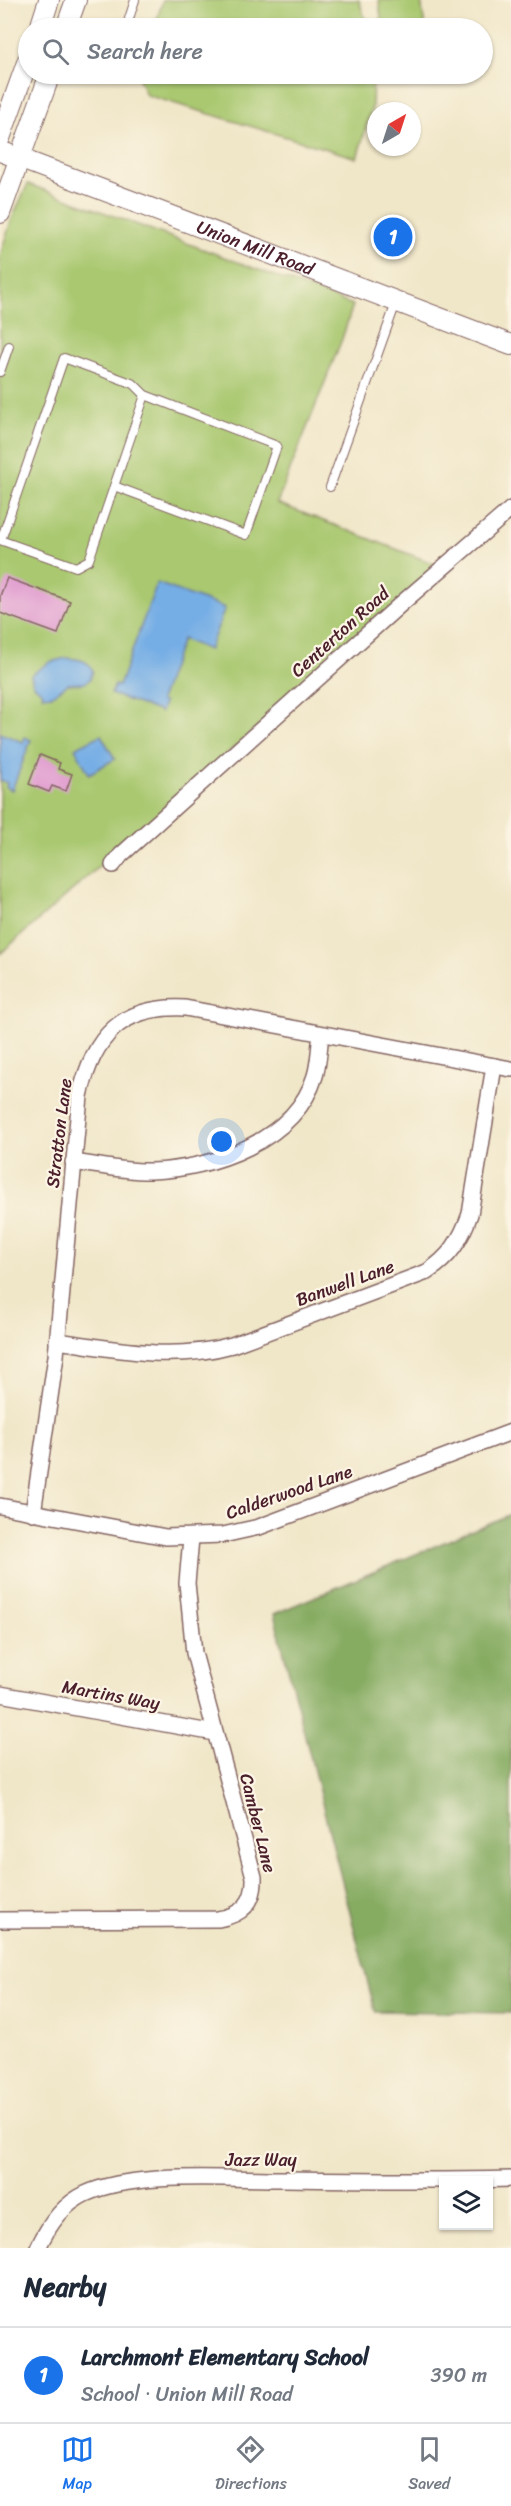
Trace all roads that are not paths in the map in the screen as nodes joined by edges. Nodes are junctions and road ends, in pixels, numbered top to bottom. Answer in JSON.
{"nodes":[{"id":1,"x":49,"y":0,"type":"edge"},
{"id":2,"x":76,"y":0,"type":"edge"},
{"id":3,"x":135,"y":0,"type":"edge"},
{"id":4,"x":43,"y":18,"type":"edge"},
{"id":5,"x":70,"y":18,"type":"edge"},
{"id":6,"x":129,"y":18,"type":"edge"},
{"id":7,"x":19,"y":84,"type":"edge"},
{"id":8,"x":46,"y":84,"type":"edge"},
{"id":9,"x":0,"y":138,"type":"edge"},
{"id":10,"x":0,"y":152,"type":"edge"},
{"id":11,"x":20,"y":159,"type":"junction"},
{"id":12,"x":0,"y":213,"type":"edge"},
{"id":13,"x":396,"y":303,"type":"junction"},
{"id":14,"x":511,"y":345,"type":"edge"},
{"id":15,"x":9,"y":346,"type":"dead end"},
{"id":16,"x":0,"y":372,"type":"edge"},
{"id":17,"x":145,"y":395,"type":"junction"},
{"id":18,"x":114,"y":486,"type":"junction"},
{"id":19,"x":330,"y":487,"type":"dead end"},
{"id":20,"x":511,"y":509,"type":"edge"},
{"id":21,"x":0,"y":540,"type":"edge"},
{"id":22,"x":113,"y":865,"type":"dead end"},
{"id":23,"x":321,"y":1035,"type":"junction"},
{"id":24,"x":494,"y":1066,"type":"junction"},
{"id":25,"x":511,"y":1069,"type":"edge"},
{"id":26,"x":73,"y":1162,"type":"junction"},
{"id":27,"x":57,"y":1341,"type":"junction"},
{"id":28,"x":511,"y":1431,"type":"edge"},
{"id":29,"x":0,"y":1506,"type":"edge"},
{"id":30,"x":33,"y":1513,"type":"junction"},
{"id":31,"x":191,"y":1538,"type":"junction"},
{"id":32,"x":0,"y":1694,"type":"edge"},
{"id":33,"x":215,"y":1733,"type":"junction"},
{"id":34,"x":0,"y":1920,"type":"edge"},
{"id":35,"x":511,"y":2179,"type":"edge"},
{"id":36,"x":38,"y":2248,"type":"edge"}],
"edges":[{"from":1,"to":4,"type":"street"},
{"from":2,"to":5,"type":"street"},
{"from":3,"to":6,"type":"lane"},
{"from":7,"to":9,"type":"street"},
{"from":8,"to":11,"type":"street"},
{"from":10,"to":11,"type":"street","name":"Union Mill Road"},
{"from":11,"to":12,"type":"street"},
{"from":11,"to":13,"type":"street","name":"Union Mill Road"},
{"from":13,"to":14,"type":"street","name":"Union Mill Road"},
{"from":13,"to":19,"type":"lane"},
{"from":15,"to":16,"type":"lane"},
{"from":17,"to":18,"type":"lane"},
{"from":17,"to":18,"type":"lane"},
{"from":17,"to":21,"type":"lane"},
{"from":18,"to":21,"type":"lane"},
{"from":20,"to":22,"type":"street","name":"Centerton Road"},
{"from":23,"to":24,"type":"street","name":"Stratton Lane"},
{"from":23,"to":26,"type":"street"},
{"from":23,"to":26,"type":"street","name":"Stratton Lane"},
{"from":24,"to":25,"type":"street","name":"Stratton Lane"},
{"from":24,"to":27,"type":"street","name":"Banwell Lane"},
{"from":26,"to":27,"type":"street","name":"Stratton Lane"},
{"from":27,"to":30,"type":"street","name":"Stratton Lane"},
{"from":28,"to":31,"type":"street","name":"Calderwood Lane"},
{"from":29,"to":30,"type":"street","name":"Calderwood Lane"},
{"from":30,"to":31,"type":"street","name":"Calderwood Lane"},
{"from":31,"to":33,"type":"street","name":"Camber Lane"},
{"from":32,"to":33,"type":"street","name":"Martins Way"},
{"from":33,"to":34,"type":"street","name":"Camber Lane"},
{"from":35,"to":36,"type":"street","name":"Jazz Way"}]}
